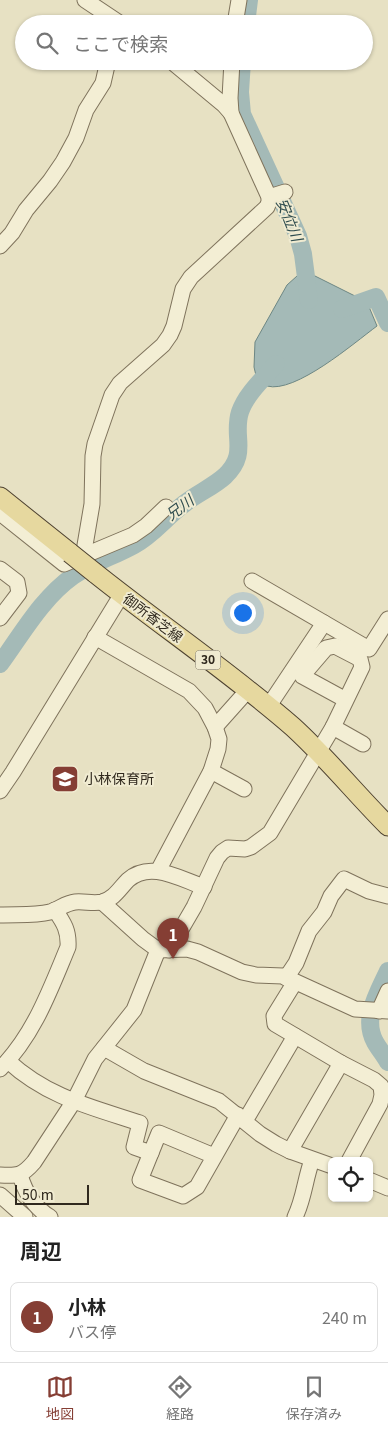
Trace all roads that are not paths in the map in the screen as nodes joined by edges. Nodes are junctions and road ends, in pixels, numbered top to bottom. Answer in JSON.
{"nodes":[{"id":1,"x":86,"y":0,"type":"edge"},
{"id":2,"x":239,"y":0,"type":"edge"},
{"id":3,"x":108,"y":15,"type":"edge"},
{"id":4,"x":236,"y":15,"type":"edge"},
{"id":5,"x":106,"y":70,"type":"edge"},
{"id":6,"x":183,"y":70,"type":"edge"},
{"id":7,"x":232,"y":70,"type":"edge"},
{"id":8,"x":231,"y":113,"type":"junction"},
{"id":9,"x":285,"y":192,"type":"dead end"},
{"id":10,"x":269,"y":197,"type":"junction"},
{"id":11,"x":0,"y":246,"type":"edge"},
{"id":12,"x":1,"y":503,"type":"edge"},
{"id":13,"x":166,"y":507,"type":"dead end"},
{"id":14,"x":76,"y":555,"type":"junction"},
{"id":15,"x":0,"y":569,"type":"edge"},
{"id":16,"x":252,"y":581,"type":"dead end"},
{"id":17,"x":122,"y":594,"type":"junction"},
{"id":18,"x":0,"y":618,"type":"edge"},
{"id":19,"x":388,"y":619,"type":"edge"},
{"id":20,"x":324,"y":623,"type":"junction"},
{"id":21,"x":96,"y":637,"type":"junction"},
{"id":22,"x":248,"y":690,"type":"junction"},
{"id":23,"x":346,"y":700,"type":"dead end"},
{"id":24,"x":268,"y":707,"type":"junction"},
{"id":25,"x":216,"y":727,"type":"junction"},
{"id":26,"x":333,"y":727,"type":"junction"},
{"id":27,"x":363,"y":744,"type":"dead end"},
{"id":28,"x":318,"y":752,"type":"junction"},
{"id":29,"x":211,"y":771,"type":"junction"},
{"id":30,"x":242,"y":783,"type":"dead end"},
{"id":31,"x":0,"y":791,"type":"edge"},
{"id":32,"x":386,"y":824,"type":"edge"},
{"id":33,"x":158,"y":871,"type":"junction"},
{"id":34,"x":204,"y":887,"type":"junction"},
{"id":35,"x":388,"y":896,"type":"edge"},
{"id":36,"x":102,"y":902,"type":"junction"},
{"id":37,"x":55,"y":910,"type":"junction"},
{"id":38,"x":0,"y":915,"type":"edge"},
{"id":39,"x":163,"y":950,"type":"junction"},
{"id":40,"x":290,"y":980,"type":"junction"},
{"id":41,"x":388,"y":991,"type":"edge"},
{"id":42,"x":377,"y":1011,"type":"edge"},
{"id":43,"x":294,"y":1036,"type":"junction"},
{"id":44,"x":104,"y":1048,"type":"junction"},
{"id":45,"x":341,"y":1063,"type":"junction"},
{"id":46,"x":4,"y":1065,"type":"edge"},
{"id":47,"x":74,"y":1101,"type":"junction"},
{"id":48,"x":242,"y":1118,"type":"junction"},
{"id":49,"x":290,"y":1151,"type":"junction"},
{"id":50,"x":151,"y":1153,"type":"junction"},
{"id":51,"x":214,"y":1156,"type":"junction"},
{"id":52,"x":351,"y":1157,"type":"edge"},
{"id":53,"x":312,"y":1160,"type":"junction"},
{"id":54,"x":328,"y":1165,"type":"edge"},
{"id":55,"x":0,"y":1175,"type":"edge"},
{"id":56,"x":20,"y":1175,"type":"junction"},
{"id":57,"x":373,"y":1182,"type":"edge"},
{"id":58,"x":388,"y":1188,"type":"edge"},
{"id":59,"x":0,"y":1195,"type":"edge"},
{"id":60,"x":25,"y":1217,"type":"edge"},
{"id":61,"x":50,"y":1217,"type":"edge"},
{"id":62,"x":295,"y":1217,"type":"edge"}],
"edges":[{"from":1,"to":3,"type":"street"},
{"from":2,"to":4,"type":"street"},
{"from":5,"to":11,"type":"street"},
{"from":6,"to":8,"type":"street"},
{"from":7,"to":8,"type":"street"},
{"from":8,"to":10,"type":"street"},
{"from":9,"to":10,"type":"street"},
{"from":10,"to":14,"type":"street"},
{"from":12,"to":14,"type":"main road","name":"御所香芝線","number":"30"},
{"from":13,"to":14,"type":"street"},
{"from":14,"to":17,"type":"main road","name":"御所香芝線","number":"30","bridge":true},
{"from":15,"to":18,"type":"street"},
{"from":16,"to":20,"type":"street"},
{"from":17,"to":21,"type":"street"},
{"from":17,"to":22,"type":"main road","name":"御所香芝線","number":"30"},
{"from":19,"to":20,"type":"street"},
{"from":20,"to":24,"type":"street"},
{"from":21,"to":25,"type":"street"},
{"from":21,"to":31,"type":"street"},
{"from":22,"to":24,"type":"main road","name":"御所香芝線","number":"30"},
{"from":22,"to":25,"type":"street"},
{"from":23,"to":26,"type":"street"},
{"from":24,"to":28,"type":"main road","name":"御所香芝線","number":"30"},
{"from":25,"to":29,"type":"street"},
{"from":26,"to":27,"type":"street"},
{"from":26,"to":28,"type":"street"},
{"from":28,"to":32,"type":"main road","name":"御所香芝線","number":"30"},
{"from":28,"to":34,"type":"street"},
{"from":29,"to":30,"type":"street"},
{"from":29,"to":33,"type":"street"},
{"from":33,"to":34,"type":"street"},
{"from":33,"to":36,"type":"street"},
{"from":34,"to":39,"type":"street"},
{"from":35,"to":40,"type":"street"},
{"from":36,"to":37,"type":"street"},
{"from":36,"to":39,"type":"street"},
{"from":37,"to":38,"type":"street"},
{"from":37,"to":46,"type":"street"},
{"from":39,"to":40,"type":"street"},
{"from":39,"to":44,"type":"street"},
{"from":40,"to":42,"type":"street"},
{"from":40,"to":43,"type":"street"},
{"from":41,"to":42,"type":"street"},
{"from":43,"to":45,"type":"street"},
{"from":43,"to":48,"type":"street"},
{"from":44,"to":47,"type":"street"},
{"from":44,"to":48,"type":"street"},
{"from":45,"to":49,"type":"street"},
{"from":45,"to":52,"type":"street"},
{"from":46,"to":47,"type":"street"},
{"from":47,"to":50,"type":"street"},
{"from":47,"to":56,"type":"street"},
{"from":48,"to":49,"type":"street"},
{"from":48,"to":51,"type":"street"},
{"from":49,"to":53,"type":"street"},
{"from":50,"to":51,"type":"street"},
{"from":50,"to":51,"type":"street"},
{"from":53,"to":54,"type":"street"},
{"from":53,"to":62,"type":"street"},
{"from":55,"to":56,"type":"street"},
{"from":56,"to":61,"type":"street"},
{"from":57,"to":58,"type":"street"},
{"from":59,"to":60,"type":"street"}]}
